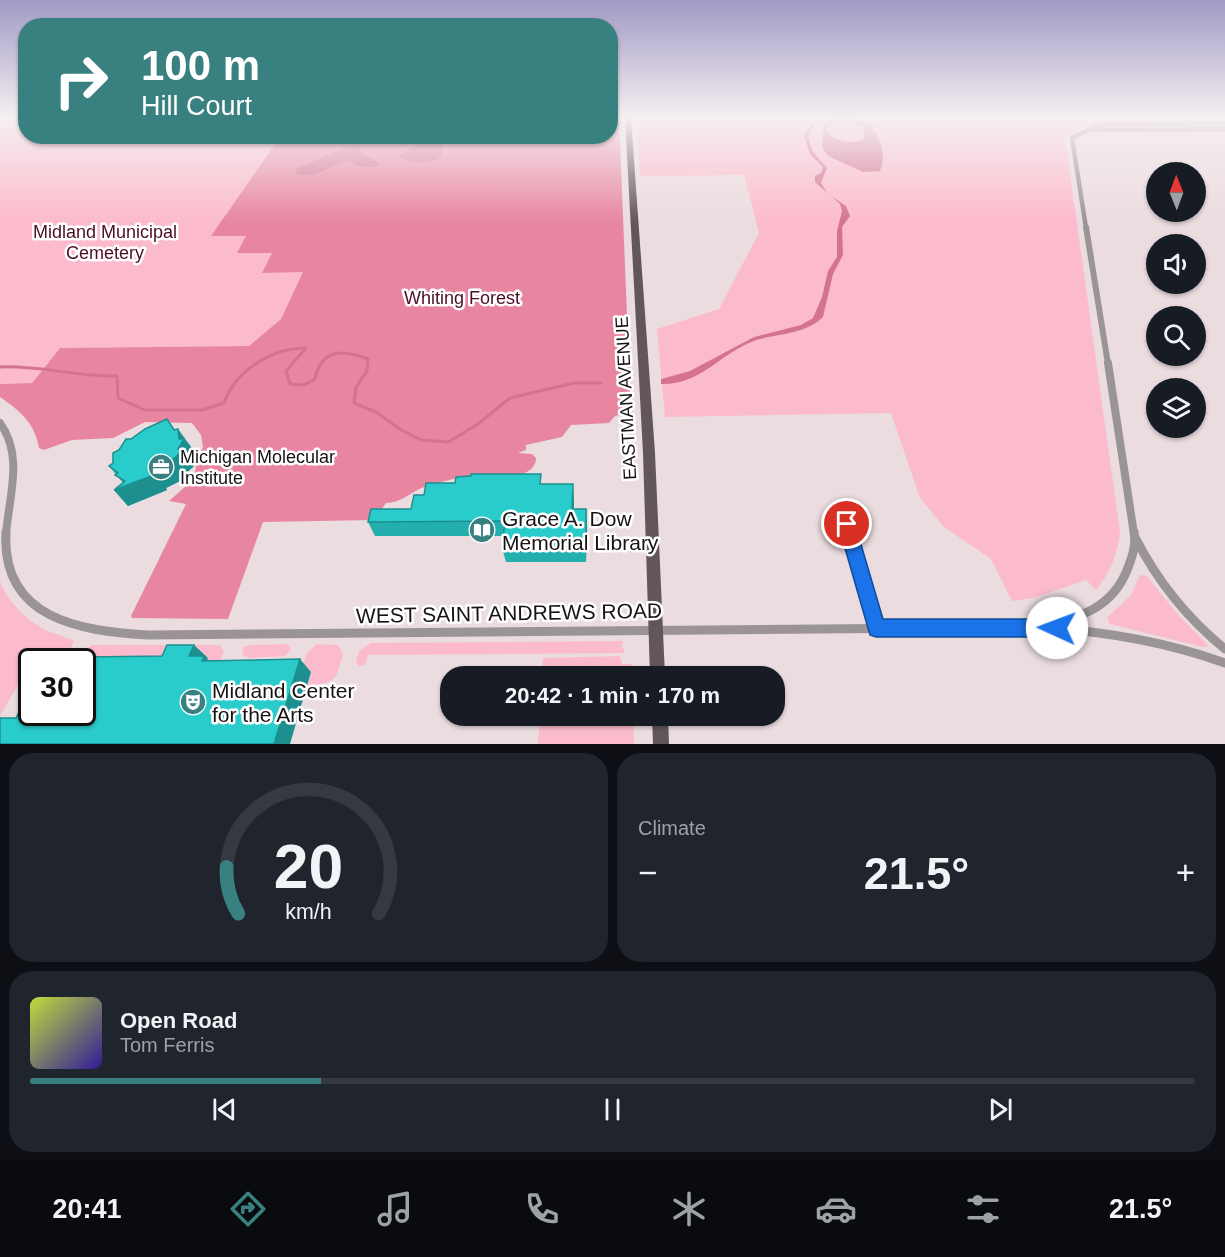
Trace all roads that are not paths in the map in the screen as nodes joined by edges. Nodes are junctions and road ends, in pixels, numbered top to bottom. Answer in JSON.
{"nodes":[{"id":1,"x":630,"y":153,"type":"edge"},
{"id":2,"x":1074,"y":153,"type":"edge"},
{"id":3,"x":0,"y":423,"type":"edge"},
{"id":4,"x":847,"y":524,"type":"dead end"},
{"id":5,"x":1135,"y":537,"type":"junction"},
{"id":6,"x":1037,"y":627,"type":"junction"},
{"id":7,"x":876,"y":628,"type":"junction"},
{"id":8,"x":656,"y":630,"type":"junction"},
{"id":9,"x":1225,"y":649,"type":"edge"},
{"id":10,"x":1225,"y":663,"type":"edge"},
{"id":11,"x":658,"y":666,"type":"edge"},
{"id":12,"x":661,"y":726,"type":"edge"},
{"id":13,"x":662,"y":744,"type":"edge"}],
"edges":[{"from":1,"to":8,"type":"main road","name":"EASTMAN AVENUE"},
{"from":2,"to":5,"type":"street","name":"WEST SAINT ANDREWS ROAD"},
{"from":3,"to":8,"type":"street","name":"WEST SAINT ANDREWS ROAD"},
{"from":4,"to":7,"type":"street"},
{"from":5,"to":6,"type":"street","name":"WEST SAINT ANDREWS ROAD"},
{"from":5,"to":9,"type":"street","name":"WEST SAINT ANDREWS ROAD"},
{"from":6,"to":7,"type":"street","name":"WEST SAINT ANDREWS ROAD"},
{"from":6,"to":10,"type":"street"},
{"from":7,"to":8,"type":"street","name":"WEST SAINT ANDREWS ROAD"},
{"from":8,"to":11,"type":"main road","name":"EASTMAN AVENUE"},
{"from":12,"to":13,"type":"main road"}]}
